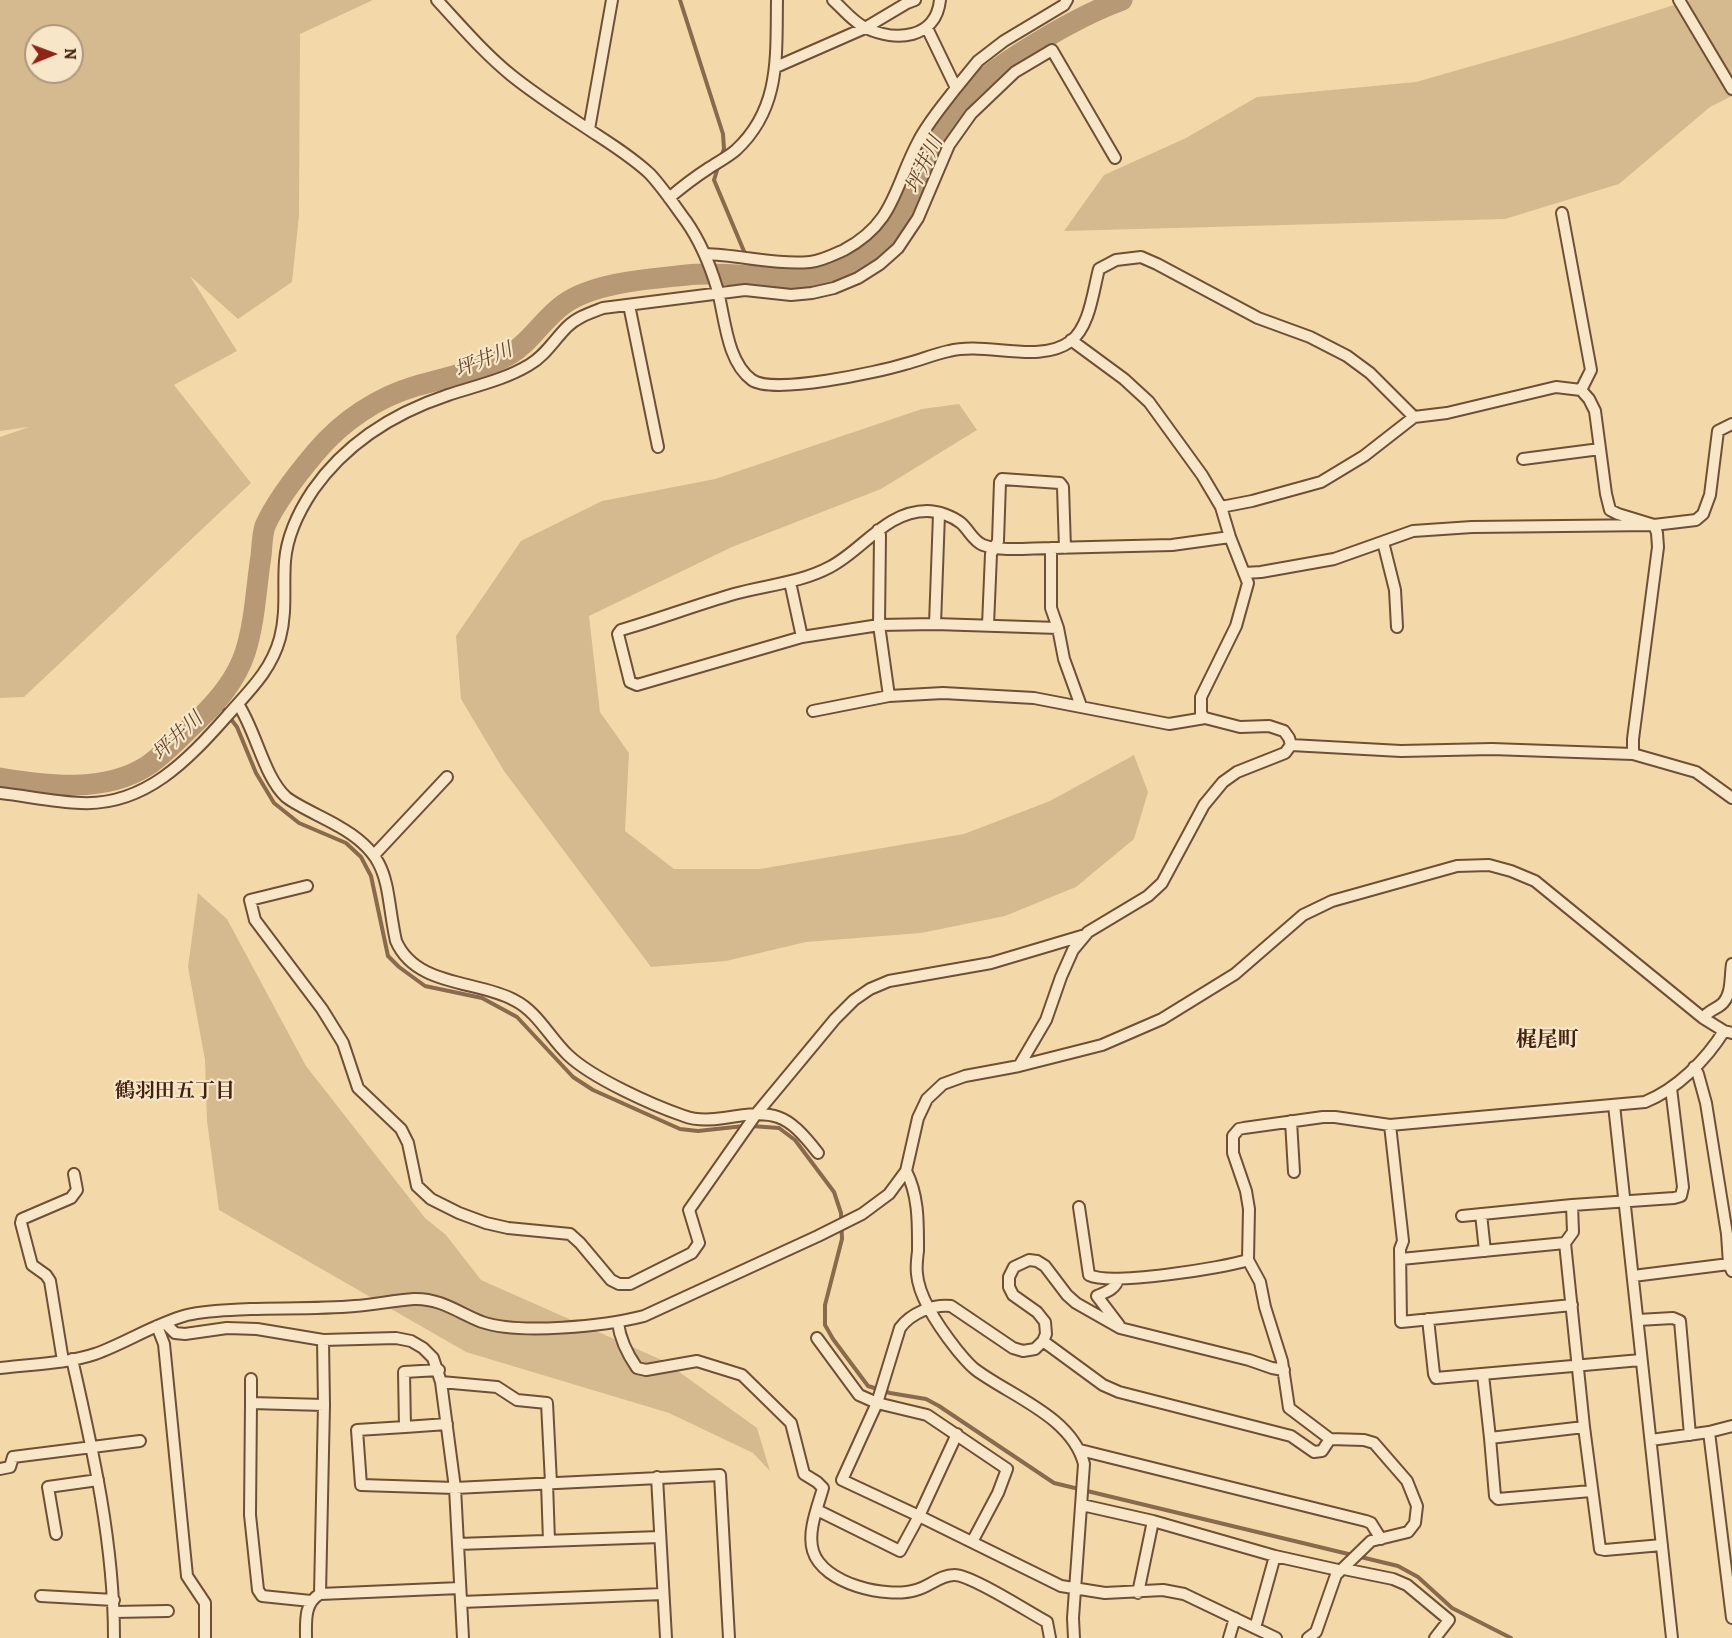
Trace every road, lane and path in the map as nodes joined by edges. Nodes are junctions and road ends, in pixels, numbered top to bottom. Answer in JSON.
{"nodes":[{"id":1,"x":437,"y":0,"type":"edge"},
{"id":2,"x":612,"y":0,"type":"edge"},
{"id":3,"x":777,"y":0,"type":"edge"},
{"id":4,"x":833,"y":0,"type":"edge"},
{"id":5,"x":915,"y":0,"type":"edge"},
{"id":6,"x":940,"y":0,"type":"edge"},
{"id":7,"x":1067,"y":0,"type":"edge"},
{"id":8,"x":1679,"y":0,"type":"edge"},
{"id":9,"x":865,"y":28,"type":"junction"},
{"id":10,"x":927,"y":28,"type":"junction"},
{"id":11,"x":776,"y":67,"type":"junction"},
{"id":12,"x":956,"y":88,"type":"junction"},
{"id":13,"x":1732,"y":89,"type":"edge"},
{"id":14,"x":589,"y":129,"type":"junction"},
{"id":15,"x":1115,"y":158,"type":"dead end"},
{"id":16,"x":669,"y":198,"type":"junction"},
{"id":17,"x":1562,"y":213,"type":"dead end"},
{"id":18,"x":706,"y":257,"type":"junction"},
{"id":19,"x":718,"y":290,"type":"junction"},
{"id":20,"x":629,"y":305,"type":"junction"},
{"id":21,"x":1071,"y":340,"type":"junction"},
{"id":22,"x":1581,"y":390,"type":"junction"},
{"id":23,"x":1414,"y":417,"type":"junction"},
{"id":24,"x":1732,"y":424,"type":"edge"},
{"id":25,"x":658,"y":447,"type":"dead end"},
{"id":26,"x":1600,"y":449,"type":"junction"},
{"id":27,"x":1523,"y":459,"type":"dead end"},
{"id":28,"x":1221,"y":507,"type":"junction"},
{"id":29,"x":939,"y":514,"type":"junction"},
{"id":30,"x":1654,"y":525,"type":"junction"},
{"id":31,"x":878,"y":530,"type":"junction"},
{"id":32,"x":1230,"y":537,"type":"junction"},
{"id":33,"x":1383,"y":542,"type":"junction"},
{"id":34,"x":994,"y":548,"type":"junction"},
{"id":35,"x":1051,"y":548,"type":"junction"},
{"id":36,"x":1065,"y":548,"type":"junction"},
{"id":37,"x":1244,"y":573,"type":"junction"},
{"id":38,"x":790,"y":582,"type":"junction"},
{"id":39,"x":935,"y":624,"type":"junction"},
{"id":40,"x":879,"y":625,"type":"junction"},
{"id":41,"x":988,"y":625,"type":"junction"},
{"id":42,"x":1397,"y":627,"type":"dead end"},
{"id":43,"x":1058,"y":628,"type":"junction"},
{"id":44,"x":802,"y":637,"type":"junction"},
{"id":45,"x":889,"y":696,"type":"junction"},
{"id":46,"x":1081,"y":706,"type":"junction"},
{"id":47,"x":236,"y":707,"type":"junction"},
{"id":48,"x":813,"y":711,"type":"dead end"},
{"id":49,"x":1205,"y":718,"type":"junction"},
{"id":50,"x":1291,"y":745,"type":"junction"},
{"id":51,"x":1634,"y":754,"type":"junction"},
{"id":52,"x":447,"y":777,"type":"dead end"},
{"id":53,"x":0,"y":793,"type":"edge"},
{"id":54,"x":1732,"y":798,"type":"edge"},
{"id":55,"x":375,"y":854,"type":"junction"},
{"id":56,"x":307,"y":885,"type":"dead end"},
{"id":57,"x":1085,"y":935,"type":"junction"},
{"id":58,"x":1732,"y":964,"type":"edge"},
{"id":59,"x":1703,"y":1018,"type":"junction"},
{"id":60,"x":1728,"y":1032,"type":"edge"},
{"id":61,"x":1018,"y":1066,"type":"junction"},
{"id":62,"x":1694,"y":1067,"type":"junction"},
{"id":63,"x":1671,"y":1088,"type":"junction"},
{"id":64,"x":1614,"y":1105,"type":"junction"},
{"id":65,"x":755,"y":1116,"type":"junction"},
{"id":66,"x":1291,"y":1121,"type":"junction"},
{"id":67,"x":1390,"y":1125,"type":"junction"},
{"id":68,"x":818,"y":1153,"type":"dead end"},
{"id":69,"x":906,"y":1171,"type":"junction"},
{"id":70,"x":1294,"y":1172,"type":"dead end"},
{"id":71,"x":74,"y":1174,"type":"dead end"},
{"id":72,"x":1625,"y":1202,"type":"junction"},
{"id":73,"x":1572,"y":1205,"type":"junction"},
{"id":74,"x":1079,"y":1207,"type":"dead end"},
{"id":75,"x":1481,"y":1214,"type":"junction"},
{"id":76,"x":1462,"y":1216,"type":"dead end"},
{"id":77,"x":1730,"y":1239,"type":"edge"},
{"id":78,"x":1565,"y":1243,"type":"junction"},
{"id":79,"x":1485,"y":1251,"type":"junction"},
{"id":80,"x":1401,"y":1259,"type":"junction"},
{"id":81,"x":1248,"y":1260,"type":"junction"},
{"id":82,"x":1730,"y":1268,"type":"edge"},
{"id":83,"x":1633,"y":1276,"type":"junction"},
{"id":84,"x":1118,"y":1280,"type":"junction"},
{"id":85,"x":1572,"y":1305,"type":"junction"},
{"id":86,"x":928,"y":1308,"type":"junction"},
{"id":87,"x":1428,"y":1319,"type":"junction"},
{"id":88,"x":1638,"y":1320,"type":"junction"},
{"id":89,"x":618,"y":1323,"type":"junction"},
{"id":90,"x":161,"y":1324,"type":"junction"},
{"id":91,"x":1120,"y":1328,"type":"junction"},
{"id":92,"x":817,"y":1338,"type":"dead end"},
{"id":93,"x":323,"y":1340,"type":"junction"},
{"id":94,"x":1043,"y":1341,"type":"junction"},
{"id":95,"x":67,"y":1360,"type":"junction"},
{"id":96,"x":1641,"y":1360,"type":"junction"},
{"id":97,"x":1578,"y":1366,"type":"junction"},
{"id":98,"x":0,"y":1368,"type":"edge"},
{"id":99,"x":439,"y":1370,"type":"junction"},
{"id":100,"x":1284,"y":1370,"type":"junction"},
{"id":101,"x":1482,"y":1376,"type":"junction"},
{"id":102,"x":251,"y":1379,"type":"dead end"},
{"id":103,"x":441,"y":1382,"type":"junction"},
{"id":104,"x":878,"y":1400,"type":"junction"},
{"id":105,"x":250,"y":1403,"type":"junction"},
{"id":106,"x":324,"y":1405,"type":"junction"},
{"id":107,"x":447,"y":1424,"type":"junction"},
{"id":108,"x":1732,"y":1426,"type":"edge"},
{"id":109,"x":405,"y":1427,"type":"junction"},
{"id":110,"x":1584,"y":1427,"type":"junction"},
{"id":111,"x":1709,"y":1432,"type":"junction"},
{"id":112,"x":957,"y":1434,"type":"junction"},
{"id":113,"x":1690,"y":1435,"type":"junction"},
{"id":114,"x":1490,"y":1438,"type":"junction"},
{"id":115,"x":1330,"y":1439,"type":"junction"},
{"id":116,"x":1651,"y":1440,"type":"junction"},
{"id":117,"x":140,"y":1441,"type":"dead end"},
{"id":118,"x":92,"y":1447,"type":"junction"},
{"id":119,"x":1080,"y":1450,"type":"junction"},
{"id":120,"x":0,"y":1469,"type":"edge"},
{"id":121,"x":657,"y":1477,"type":"junction"},
{"id":122,"x":98,"y":1480,"type":"junction"},
{"id":123,"x":549,"y":1483,"type":"junction"},
{"id":124,"x":455,"y":1488,"type":"junction"},
{"id":125,"x":1591,"y":1491,"type":"junction"},
{"id":126,"x":1082,"y":1505,"type":"junction"},
{"id":127,"x":817,"y":1510,"type":"junction"},
{"id":128,"x":920,"y":1516,"type":"junction"},
{"id":129,"x":1153,"y":1521,"type":"junction"},
{"id":130,"x":56,"y":1534,"type":"dead end"},
{"id":131,"x":660,"y":1537,"type":"junction"},
{"id":132,"x":1381,"y":1539,"type":"junction"},
{"id":133,"x":549,"y":1540,"type":"junction"},
{"id":134,"x":972,"y":1542,"type":"junction"},
{"id":135,"x":458,"y":1544,"type":"junction"},
{"id":136,"x":1662,"y":1545,"type":"junction"},
{"id":137,"x":1275,"y":1556,"type":"junction"},
{"id":138,"x":1344,"y":1569,"type":"junction"},
{"id":139,"x":460,"y":1588,"type":"junction"},
{"id":140,"x":1076,"y":1590,"type":"junction"},
{"id":141,"x":1138,"y":1593,"type":"junction"},
{"id":142,"x":320,"y":1594,"type":"junction"},
{"id":143,"x":663,"y":1594,"type":"junction"},
{"id":144,"x":41,"y":1596,"type":"dead end"},
{"id":145,"x":114,"y":1599,"type":"junction"},
{"id":146,"x":311,"y":1601,"type":"junction"},
{"id":147,"x":461,"y":1602,"type":"junction"},
{"id":148,"x":168,"y":1611,"type":"dead end"},
{"id":149,"x":114,"y":1612,"type":"junction"},
{"id":150,"x":1235,"y":1617,"type":"junction"},
{"id":151,"x":1732,"y":1618,"type":"edge"},
{"id":152,"x":1255,"y":1628,"type":"junction"},
{"id":153,"x":114,"y":1638,"type":"edge"},
{"id":154,"x":205,"y":1638,"type":"edge"},
{"id":155,"x":306,"y":1638,"type":"edge"},
{"id":156,"x":463,"y":1638,"type":"edge"},
{"id":157,"x":666,"y":1638,"type":"edge"},
{"id":158,"x":729,"y":1638,"type":"edge"},
{"id":159,"x":1050,"y":1638,"type":"edge"},
{"id":160,"x":1074,"y":1638,"type":"edge"},
{"id":161,"x":1229,"y":1638,"type":"edge"},
{"id":162,"x":1276,"y":1638,"type":"edge"},
{"id":163,"x":1308,"y":1638,"type":"edge"},
{"id":164,"x":1435,"y":1638,"type":"edge"},
{"id":165,"x":1672,"y":1638,"type":"edge"}],
"edges":[{"from":1,"to":14,"type":"street"},
{"from":2,"to":14,"type":"street"},
{"from":3,"to":11,"type":"street"},
{"from":4,"to":9,"type":"street"},
{"from":5,"to":9,"type":"street"},
{"from":6,"to":10,"type":"street"},
{"from":7,"to":12,"type":"street"},
{"from":8,"to":13,"type":"street"},
{"from":9,"to":10,"type":"street"},
{"from":9,"to":11,"type":"street"},
{"from":10,"to":12,"type":"street"},
{"from":11,"to":16,"type":"street"},
{"from":12,"to":18,"type":"street"},
{"from":14,"to":16,"type":"street"},
{"from":15,"to":19,"type":"street"},
{"from":16,"to":18,"type":"street"},
{"from":17,"to":22,"type":"street"},
{"from":18,"to":19,"type":"street"},
{"from":19,"to":20,"type":"street"},
{"from":19,"to":21,"type":"street"},
{"from":20,"to":25,"type":"street"},
{"from":20,"to":47,"type":"street"},
{"from":21,"to":23,"type":"street"},
{"from":21,"to":28,"type":"street"},
{"from":22,"to":23,"type":"street"},
{"from":22,"to":26,"type":"street"},
{"from":23,"to":28,"type":"street"},
{"from":24,"to":30,"type":"street"},
{"from":26,"to":27,"type":"street"},
{"from":26,"to":30,"type":"street"},
{"from":28,"to":32,"type":"street"},
{"from":29,"to":31,"type":"street"},
{"from":29,"to":34,"type":"street"},
{"from":29,"to":39,"type":"street"},
{"from":30,"to":33,"type":"street"},
{"from":30,"to":51,"type":"street"},
{"from":31,"to":38,"type":"street"},
{"from":31,"to":40,"type":"street"},
{"from":32,"to":36,"type":"street"},
{"from":32,"to":37,"type":"street"},
{"from":33,"to":37,"type":"street"},
{"from":33,"to":42,"type":"street"},
{"from":34,"to":35,"type":"street"},
{"from":34,"to":36,"type":"street"},
{"from":34,"to":41,"type":"street"},
{"from":35,"to":36,"type":"street"},
{"from":35,"to":43,"type":"street"},
{"from":37,"to":49,"type":"street"},
{"from":38,"to":44,"type":"street"},
{"from":38,"to":44,"type":"street"},
{"from":39,"to":40,"type":"street"},
{"from":39,"to":41,"type":"street"},
{"from":40,"to":44,"type":"street"},
{"from":40,"to":45,"type":"street"},
{"from":41,"to":43,"type":"street"},
{"from":43,"to":46,"type":"street"},
{"from":45,"to":46,"type":"street"},
{"from":45,"to":48,"type":"street"},
{"from":46,"to":49,"type":"street"},
{"from":47,"to":53,"type":"street"},
{"from":47,"to":55,"type":"street"},
{"from":49,"to":50,"type":"street"},
{"from":50,"to":51,"type":"street"},
{"from":50,"to":57,"type":"street"},
{"from":51,"to":54,"type":"street"},
{"from":52,"to":55,"type":"street"},
{"from":55,"to":65,"type":"street"},
{"from":56,"to":65,"type":"street"},
{"from":57,"to":61,"type":"street"},
{"from":57,"to":65,"type":"street"},
{"from":58,"to":59,"type":"street"},
{"from":59,"to":60,"type":"street"},
{"from":59,"to":61,"type":"street"},
{"from":60,"to":62,"type":"street"},
{"from":61,"to":69,"type":"street"},
{"from":62,"to":63,"type":"street"},
{"from":62,"to":77,"type":"street"},
{"from":63,"to":64,"type":"street"},
{"from":63,"to":72,"type":"street"},
{"from":64,"to":67,"type":"street"},
{"from":64,"to":72,"type":"street"},
{"from":65,"to":68,"type":"street"},
{"from":66,"to":67,"type":"street"},
{"from":66,"to":70,"type":"street"},
{"from":66,"to":81,"type":"street"},
{"from":67,"to":80,"type":"street"},
{"from":69,"to":86,"type":"street"},
{"from":69,"to":89,"type":"street"},
{"from":71,"to":95,"type":"street"},
{"from":72,"to":73,"type":"street"},
{"from":72,"to":83,"type":"street"},
{"from":73,"to":75,"type":"street"},
{"from":73,"to":78,"type":"street"},
{"from":74,"to":84,"type":"street"},
{"from":75,"to":76,"type":"street"},
{"from":75,"to":79,"type":"street"},
{"from":77,"to":82,"type":"street"},
{"from":78,"to":79,"type":"street"},
{"from":78,"to":85,"type":"street"},
{"from":79,"to":80,"type":"street"},
{"from":80,"to":87,"type":"street"},
{"from":81,"to":84,"type":"street"},
{"from":81,"to":100,"type":"street"},
{"from":82,"to":83,"type":"street"},
{"from":83,"to":88,"type":"street"},
{"from":84,"to":91,"type":"street"},
{"from":85,"to":87,"type":"street"},
{"from":85,"to":97,"type":"street"},
{"from":86,"to":94,"type":"street"},
{"from":86,"to":104,"type":"street"},
{"from":86,"to":119,"type":"street"},
{"from":87,"to":101,"type":"street"},
{"from":88,"to":96,"type":"street"},
{"from":88,"to":113,"type":"street"},
{"from":89,"to":90,"type":"street"},
{"from":89,"to":127,"type":"street"},
{"from":90,"to":93,"type":"street"},
{"from":90,"to":95,"type":"street"},
{"from":90,"to":154,"type":"street"},
{"from":91,"to":94,"type":"street"},
{"from":91,"to":100,"type":"street"},
{"from":92,"to":104,"type":"street"},
{"from":93,"to":99,"type":"street"},
{"from":93,"to":106,"type":"street"},
{"from":94,"to":115,"type":"street"},
{"from":95,"to":98,"type":"street"},
{"from":95,"to":118,"type":"street"},
{"from":96,"to":97,"type":"street"},
{"from":96,"to":116,"type":"street"},
{"from":97,"to":101,"type":"street"},
{"from":97,"to":110,"type":"street"},
{"from":99,"to":103,"type":"street"},
{"from":99,"to":109,"type":"street"},
{"from":100,"to":115,"type":"street"},
{"from":101,"to":114,"type":"street"},
{"from":102,"to":105,"type":"street"},
{"from":103,"to":107,"type":"street"},
{"from":103,"to":123,"type":"street"},
{"from":104,"to":112,"type":"street"},
{"from":104,"to":128,"type":"street"},
{"from":105,"to":106,"type":"street"},
{"from":105,"to":146,"type":"street"},
{"from":106,"to":142,"type":"street"},
{"from":107,"to":109,"type":"street"},
{"from":107,"to":124,"type":"street"},
{"from":108,"to":111,"type":"street"},
{"from":109,"to":124,"type":"street"},
{"from":110,"to":114,"type":"street"},
{"from":110,"to":125,"type":"street"},
{"from":111,"to":113,"type":"street"},
{"from":111,"to":151,"type":"street"},
{"from":112,"to":128,"type":"street"},
{"from":112,"to":134,"type":"street"},
{"from":113,"to":116,"type":"street"},
{"from":114,"to":125,"type":"street"},
{"from":115,"to":132,"type":"street"},
{"from":116,"to":136,"type":"street"},
{"from":117,"to":118,"type":"street"},
{"from":118,"to":120,"type":"street"},
{"from":118,"to":122,"type":"street"},
{"from":119,"to":126,"type":"street"},
{"from":119,"to":132,"type":"street"},
{"from":121,"to":123,"type":"street"},
{"from":121,"to":131,"type":"street"},
{"from":121,"to":158,"type":"street"},
{"from":122,"to":130,"type":"street"},
{"from":122,"to":145,"type":"street"},
{"from":123,"to":124,"type":"street"},
{"from":123,"to":133,"type":"street"},
{"from":124,"to":135,"type":"street"},
{"from":125,"to":136,"type":"street"},
{"from":126,"to":129,"type":"street"},
{"from":126,"to":140,"type":"street"},
{"from":127,"to":128,"type":"street"},
{"from":127,"to":159,"type":"street"},
{"from":128,"to":134,"type":"street"},
{"from":129,"to":137,"type":"street"},
{"from":129,"to":141,"type":"street"},
{"from":131,"to":133,"type":"street"},
{"from":131,"to":143,"type":"street"},
{"from":132,"to":138,"type":"street"},
{"from":133,"to":135,"type":"street"},
{"from":134,"to":140,"type":"street"},
{"from":135,"to":139,"type":"street"},
{"from":136,"to":165,"type":"street"},
{"from":137,"to":138,"type":"street"},
{"from":137,"to":152,"type":"street"},
{"from":138,"to":163,"type":"street"},
{"from":138,"to":164,"type":"street"},
{"from":139,"to":142,"type":"street"},
{"from":139,"to":147,"type":"street"},
{"from":140,"to":141,"type":"street"},
{"from":140,"to":160,"type":"street"},
{"from":141,"to":150,"type":"street"},
{"from":142,"to":146,"type":"street"},
{"from":143,"to":147,"type":"street"},
{"from":143,"to":157,"type":"street"},
{"from":144,"to":145,"type":"street"},
{"from":145,"to":149,"type":"street"},
{"from":146,"to":155,"type":"street"},
{"from":147,"to":156,"type":"street"},
{"from":148,"to":149,"type":"street"},
{"from":149,"to":153,"type":"street"},
{"from":150,"to":152,"type":"street"},
{"from":150,"to":161,"type":"street"},
{"from":152,"to":162,"type":"street"}]}
